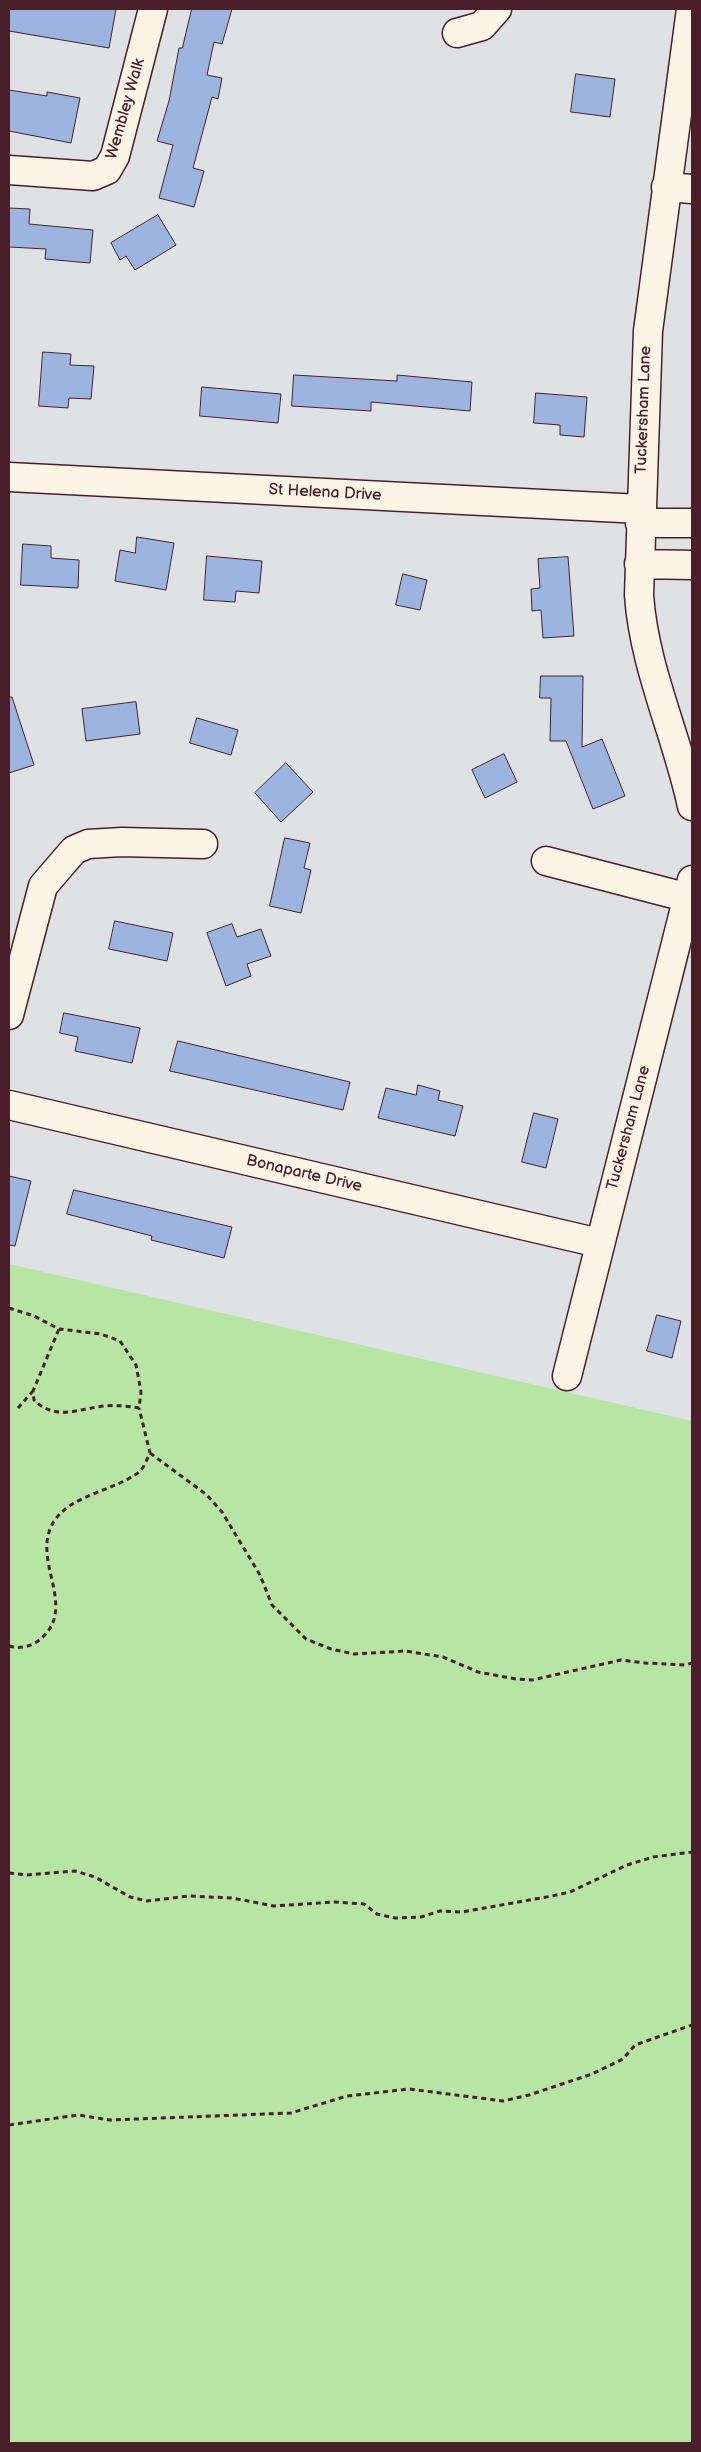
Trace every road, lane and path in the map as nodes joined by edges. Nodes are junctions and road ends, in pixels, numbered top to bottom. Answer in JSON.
{"nodes":[{"id":1,"x":152,"y":9,"type":"edge"},
{"id":2,"x":497,"y":9,"type":"edge"},
{"id":3,"x":691,"y":9,"type":"edge"},
{"id":4,"x":457,"y":33,"type":"dead end"},
{"id":5,"x":9,"y":170,"type":"edge"},
{"id":6,"x":679,"y":188,"type":"edge"},
{"id":7,"x":9,"y":478,"type":"edge"},
{"id":8,"x":640,"y":516,"type":"junction"},
{"id":9,"x":692,"y":522,"type":"edge"},
{"id":10,"x":639,"y":564,"type":"junction"},
{"id":11,"x":692,"y":565,"type":"edge"},
{"id":12,"x":692,"y":806,"type":"edge"},
{"id":13,"x":202,"y":844,"type":"dead end"},
{"id":14,"x":546,"y":861,"type":"dead end"},
{"id":15,"x":690,"y":889,"type":"edge"},
{"id":16,"x":9,"y":1015,"type":"edge"},
{"id":17,"x":9,"y":1105,"type":"edge"},
{"id":18,"x":599,"y":1243,"type":"junction"},
{"id":19,"x":9,"y":1308,"type":"edge"},
{"id":20,"x":59,"y":1329,"type":"junction"},
{"id":21,"x":566,"y":1376,"type":"dead end"},
{"id":22,"x":34,"y":1391,"type":"junction"},
{"id":23,"x":18,"y":1408,"type":"dead end"},
{"id":24,"x":140,"y":1408,"type":"junction"},
{"id":25,"x":150,"y":1453,"type":"junction"},
{"id":26,"x":9,"y":1646,"type":"edge"},
{"id":27,"x":692,"y":1663,"type":"edge"},
{"id":28,"x":692,"y":1852,"type":"edge"},
{"id":29,"x":9,"y":1874,"type":"edge"},
{"id":30,"x":692,"y":2025,"type":"edge"},
{"id":31,"x":9,"y":2125,"type":"edge"}],
"edges":[{"from":1,"to":5,"type":"street","name":"Wembley Walk"},
{"from":2,"to":4,"type":"street"},
{"from":3,"to":6,"type":"street","name":"Tuckersham Lane"},
{"from":6,"to":8,"type":"street","name":"Tuckersham Lane"},
{"from":7,"to":8,"type":"street","name":"St Helena Drive"},
{"from":8,"to":9,"type":"street","name":"St Helena Drive"},
{"from":8,"to":10,"type":"street","name":"Tuckersham Lane"},
{"from":10,"to":11,"type":"street"},
{"from":10,"to":12,"type":"street","name":"Tuckersham Lane"},
{"from":13,"to":16,"type":"street"},
{"from":14,"to":15,"type":"street"},
{"from":15,"to":18,"type":"street","name":"Tuckersham Lane"},
{"from":17,"to":18,"type":"street","name":"Bonaparte Drive"},
{"from":18,"to":21,"type":"street","name":"Tuckersham Lane"},
{"from":19,"to":20,"type":"path"},
{"from":20,"to":22,"type":"path"},
{"from":20,"to":24,"type":"path"},
{"from":22,"to":23,"type":"path"},
{"from":22,"to":24,"type":"path"},
{"from":24,"to":25,"type":"path"},
{"from":25,"to":26,"type":"path"},
{"from":25,"to":27,"type":"path"},
{"from":28,"to":29,"type":"path"},
{"from":30,"to":31,"type":"path"}]}
